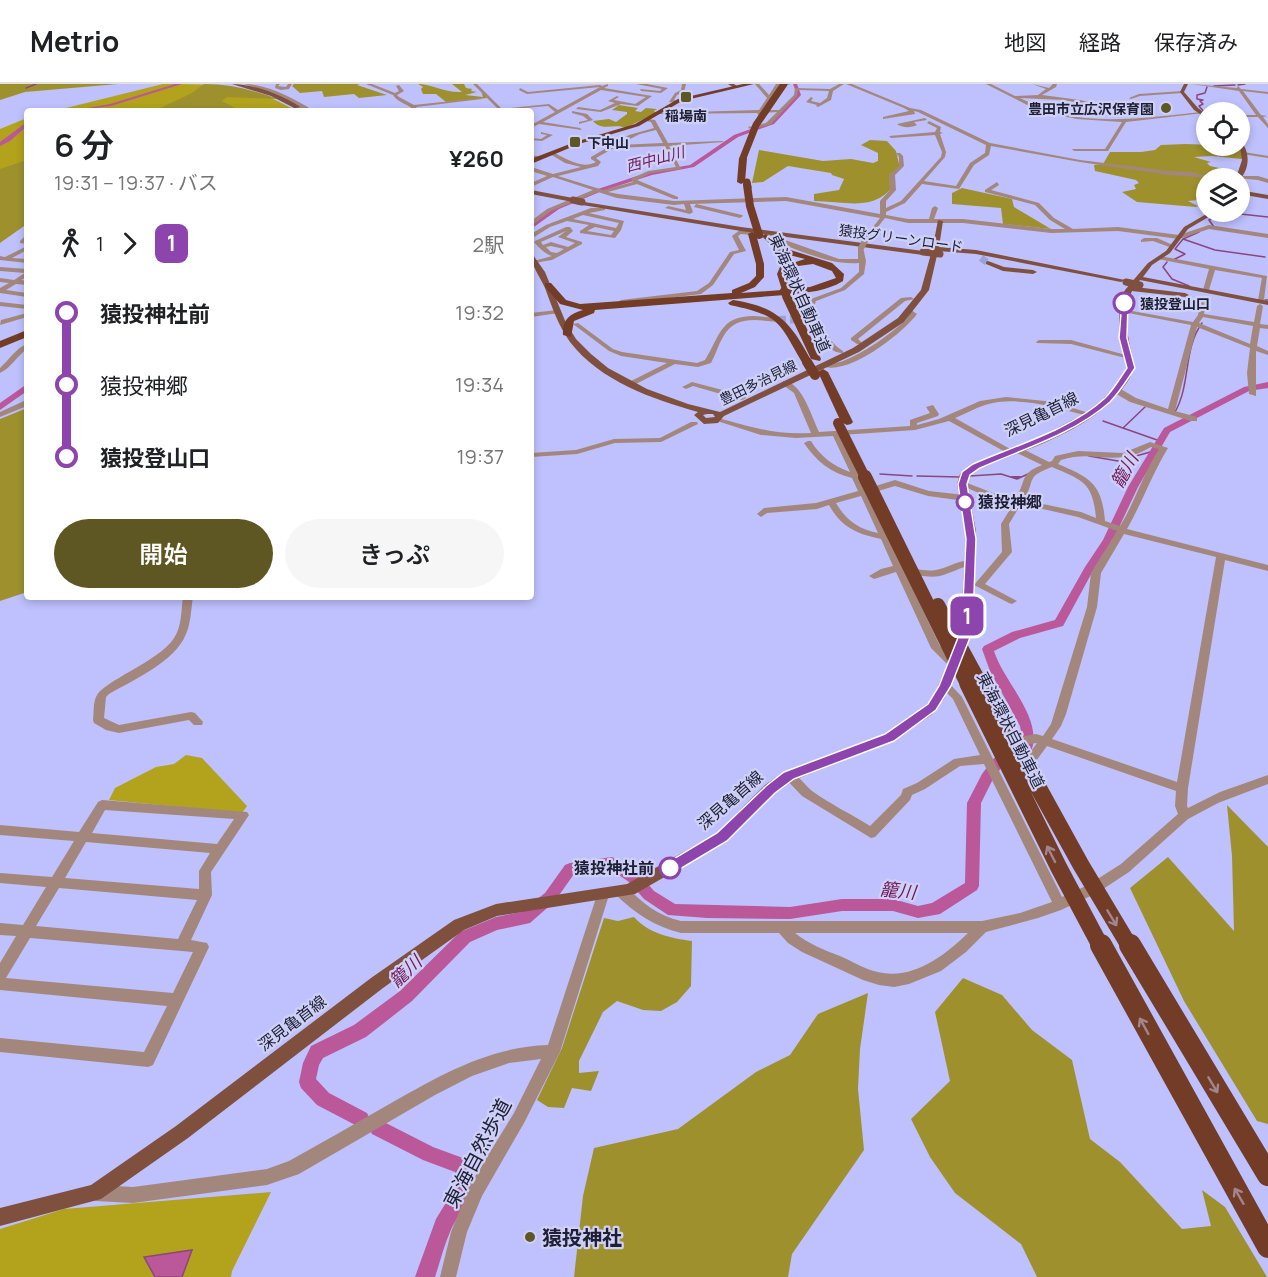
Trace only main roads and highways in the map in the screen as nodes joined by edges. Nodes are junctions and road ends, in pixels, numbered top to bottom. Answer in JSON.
{"nodes":[{"id":1,"x":234,"y":84,"type":"edge"},
{"id":2,"x":751,"y":84,"type":"edge"},
{"id":3,"x":787,"y":84,"type":"edge"},
{"id":4,"x":733,"y":85,"type":"edge"},
{"id":5,"x":1183,"y":87,"type":"edge"},
{"id":6,"x":1196,"y":104,"type":"edge"},
{"id":7,"x":302,"y":108,"type":"edge"},
{"id":8,"x":534,"y":161,"type":"edge"},
{"id":9,"x":744,"y":182,"type":"junction"},
{"id":10,"x":534,"y":194,"type":"edge"},
{"id":11,"x":1250,"y":194,"type":"edge"},
{"id":12,"x":1268,"y":197,"type":"edge"},
{"id":13,"x":935,"y":221,"type":"road end"},
{"id":14,"x":1196,"y":221,"type":"edge"},
{"id":15,"x":759,"y":235,"type":"junction"},
{"id":16,"x":958,"y":251,"type":"junction"},
{"id":17,"x":932,"y":252,"type":"junction"},
{"id":18,"x":981,"y":258,"type":"tunnel mouth"},
{"id":19,"x":534,"y":261,"type":"edge"},
{"id":20,"x":988,"y":263,"type":"tunnel mouth"},
{"id":21,"x":1131,"y":282,"type":"junction"},
{"id":22,"x":548,"y":285,"type":"junction"},
{"id":23,"x":784,"y":294,"type":"junction"},
{"id":24,"x":679,"y":302,"type":"junction"},
{"id":25,"x":1265,"y":303,"type":"edge"},
{"id":26,"x":596,"y":309,"type":"junction"},
{"id":27,"x":557,"y":312,"type":"junction"},
{"id":28,"x":24,"y":334,"type":"edge"},
{"id":29,"x":568,"y":335,"type":"junction"},
{"id":30,"x":0,"y":345,"type":"edge"},
{"id":31,"x":816,"y":368,"type":"junction"},
{"id":32,"x":711,"y":414,"type":"junction"},
{"id":33,"x":840,"y":426,"type":"junction"},
{"id":34,"x":1268,"y":1175,"type":"edge"},
{"id":35,"x":0,"y":1217,"type":"edge"},
{"id":36,"x":1268,"y":1247,"type":"edge"}],
"edges":[{"from":1,"to":7,"type":"main road"},
{"from":2,"to":4,"type":"highway"},
{"from":3,"to":9,"type":"highway","name":"東海環状自動車道"},
{"from":4,"to":8,"type":"highway"},
{"from":5,"to":6,"type":"main road"},
{"from":9,"to":15,"type":"highway","name":"東海環状自動車道","bridge":true},
{"from":9,"to":15,"type":"highway","name":"東海環状自動車道"},
{"from":10,"to":17,"type":"main road","name":"猿投グリーンロード"},
{"from":11,"to":12,"type":"main road"},
{"from":13,"to":17,"type":"main road","name":"豊田多治見線"},
{"from":14,"to":21,"type":"main road","name":"深見亀首線"},
{"from":15,"to":23,"type":"highway","name":"東海環状自動車道"},
{"from":15,"to":23,"type":"highway","name":"東海環状自動車道"},
{"from":15,"to":24,"type":"highway"},
{"from":15,"to":24,"type":"highway"},
{"from":16,"to":17,"type":"main road"},
{"from":16,"to":18,"type":"main road"},
{"from":16,"to":21,"type":"main road"},
{"from":17,"to":21,"type":"main road","name":"猿投グリーンロード"},
{"from":17,"to":31,"type":"main road","name":"豊田多治見線"},
{"from":17,"to":32,"type":"main road","name":"豊田多治見線"},
{"from":19,"to":22,"type":"main road"},
{"from":20,"to":21,"type":"main road"},
{"from":21,"to":25,"type":"main road","name":"猿投グリーンロード"},
{"from":21,"to":25,"type":"main road"},
{"from":21,"to":35,"type":"main road","name":"深見亀首線"},
{"from":22,"to":26,"type":"highway"},
{"from":22,"to":27,"type":"main road"},
{"from":23,"to":24,"type":"highway"},
{"from":23,"to":31,"type":"highway","name":"東海環状自動車道"},
{"from":23,"to":31,"type":"highway","name":"東海環状自動車道"},
{"from":24,"to":26,"type":"highway"},
{"from":24,"to":31,"type":"highway"},
{"from":26,"to":27,"type":"highway"},
{"from":26,"to":29,"type":"highway"},
{"from":27,"to":29,"type":"main road"},
{"from":28,"to":30,"type":"highway"},
{"from":29,"to":32,"type":"main road"},
{"from":31,"to":32,"type":"main road","name":"豊田多治見線"},
{"from":31,"to":33,"type":"highway","name":"東海環状自動車道"},
{"from":33,"to":34,"type":"highway","name":"東海環状自動車道","one_way":true,"bridge":true},
{"from":36,"to":33,"type":"highway","name":"東海環状自動車道","one_way":true,"bridge":true}]}
